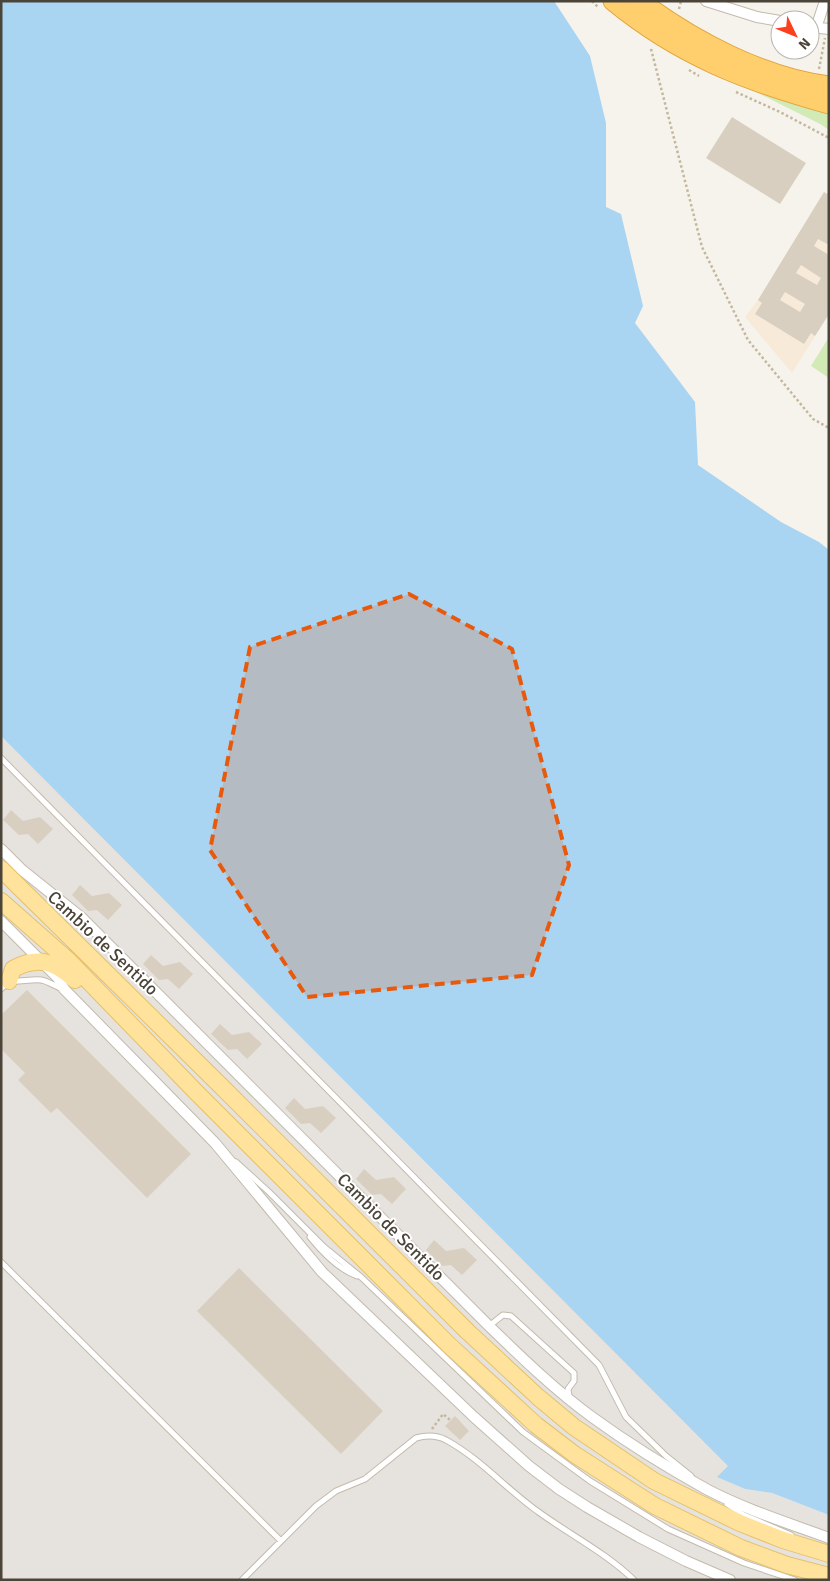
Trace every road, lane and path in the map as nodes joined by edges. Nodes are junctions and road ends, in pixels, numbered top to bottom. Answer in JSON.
{"nodes":[{"id":1,"x":613,"y":1,"type":"edge"},
{"id":2,"x":640,"y":1,"type":"edge"},
{"id":3,"x":706,"y":1,"type":"edge"},
{"id":4,"x":825,"y":1,"type":"edge"},
{"id":5,"x":770,"y":19,"type":"edge"},
{"id":6,"x":820,"y":28,"type":"edge"},
{"id":7,"x":651,"y":49,"type":"dead end"},
{"id":8,"x":822,"y":85,"type":"edge"},
{"id":9,"x":829,"y":104,"type":"edge"},
{"id":10,"x":829,"y":428,"type":"edge"},
{"id":11,"x":1,"y":758,"type":"edge"},
{"id":12,"x":1,"y":849,"type":"edge"},
{"id":13,"x":1,"y":869,"type":"edge"},
{"id":14,"x":1,"y":902,"type":"edge"},
{"id":15,"x":1,"y":921,"type":"edge"},
{"id":16,"x":42,"y":962,"type":"junction"},
{"id":17,"x":5,"y":985,"type":"edge"},
{"id":18,"x":64,"y":989,"type":"junction"},
{"id":19,"x":159,"y":1053,"type":"junction"},
{"id":20,"x":216,"y":1143,"type":"junction"},
{"id":21,"x":1,"y":1262,"type":"edge"},
{"id":22,"x":489,"y":1326,"type":"junction"},
{"id":23,"x":571,"y":1400,"type":"junction"},
{"id":24,"x":450,"y":1420,"type":"dead end"},
{"id":25,"x":427,"y":1435,"type":"junction"},
{"id":26,"x":710,"y":1490,"type":"junction"},
{"id":27,"x":795,"y":1536,"type":"dead end"},
{"id":28,"x":829,"y":1538,"type":"edge"},
{"id":29,"x":803,"y":1540,"type":"dead end"},
{"id":30,"x":281,"y":1541,"type":"junction"},
{"id":31,"x":829,"y":1550,"type":"edge"},
{"id":32,"x":829,"y":1554,"type":"edge"},
{"id":33,"x":686,"y":1561,"type":"junction"},
{"id":34,"x":829,"y":1576,"type":"edge"},
{"id":35,"x":242,"y":1580,"type":"edge"},
{"id":36,"x":634,"y":1580,"type":"edge"},
{"id":37,"x":718,"y":1580,"type":"edge"},
{"id":38,"x":730,"y":1580,"type":"edge"},
{"id":39,"x":795,"y":1580,"type":"edge"}],
"edges":[{"from":1,"to":9,"type":"highway"},
{"from":2,"to":8,"type":"highway"},
{"from":3,"to":5,"type":"street"},
{"from":4,"to":6,"type":"street"},
{"from":6,"to":8,"type":"path"},
{"from":7,"to":10,"type":"path"},
{"from":11,"to":26,"type":"lane"},
{"from":12,"to":22,"type":"street","name":"Cambio de Sentido"},
{"from":13,"to":32,"type":"main road"},
{"from":14,"to":19,"type":"main road"},
{"from":15,"to":16,"type":"street"},
{"from":16,"to":17,"type":"main road"},
{"from":16,"to":18,"type":"street"},
{"from":16,"to":19,"type":"main road"},
{"from":17,"to":18,"type":"lane"},
{"from":18,"to":20,"type":"street"},
{"from":19,"to":34,"type":"main road"},
{"from":20,"to":33,"type":"street"},
{"from":20,"to":39,"type":"lane"},
{"from":21,"to":30,"type":"lane"},
{"from":22,"to":23,"type":"street","name":"Cambio de Sentido"},
{"from":22,"to":23,"type":"lane"},
{"from":23,"to":26,"type":"street","name":"Cambio de Sentido"},
{"from":24,"to":25,"type":"path"},
{"from":25,"to":30,"type":"lane"},
{"from":25,"to":36,"type":"lane"},
{"from":26,"to":27,"type":"lane"},
{"from":26,"to":28,"type":"street","name":"Cambio de Sentido"},
{"from":29,"to":31,"type":"lane"},
{"from":30,"to":35,"type":"lane"},
{"from":33,"to":37,"type":"street"},
{"from":33,"to":38,"type":"street"}]}
